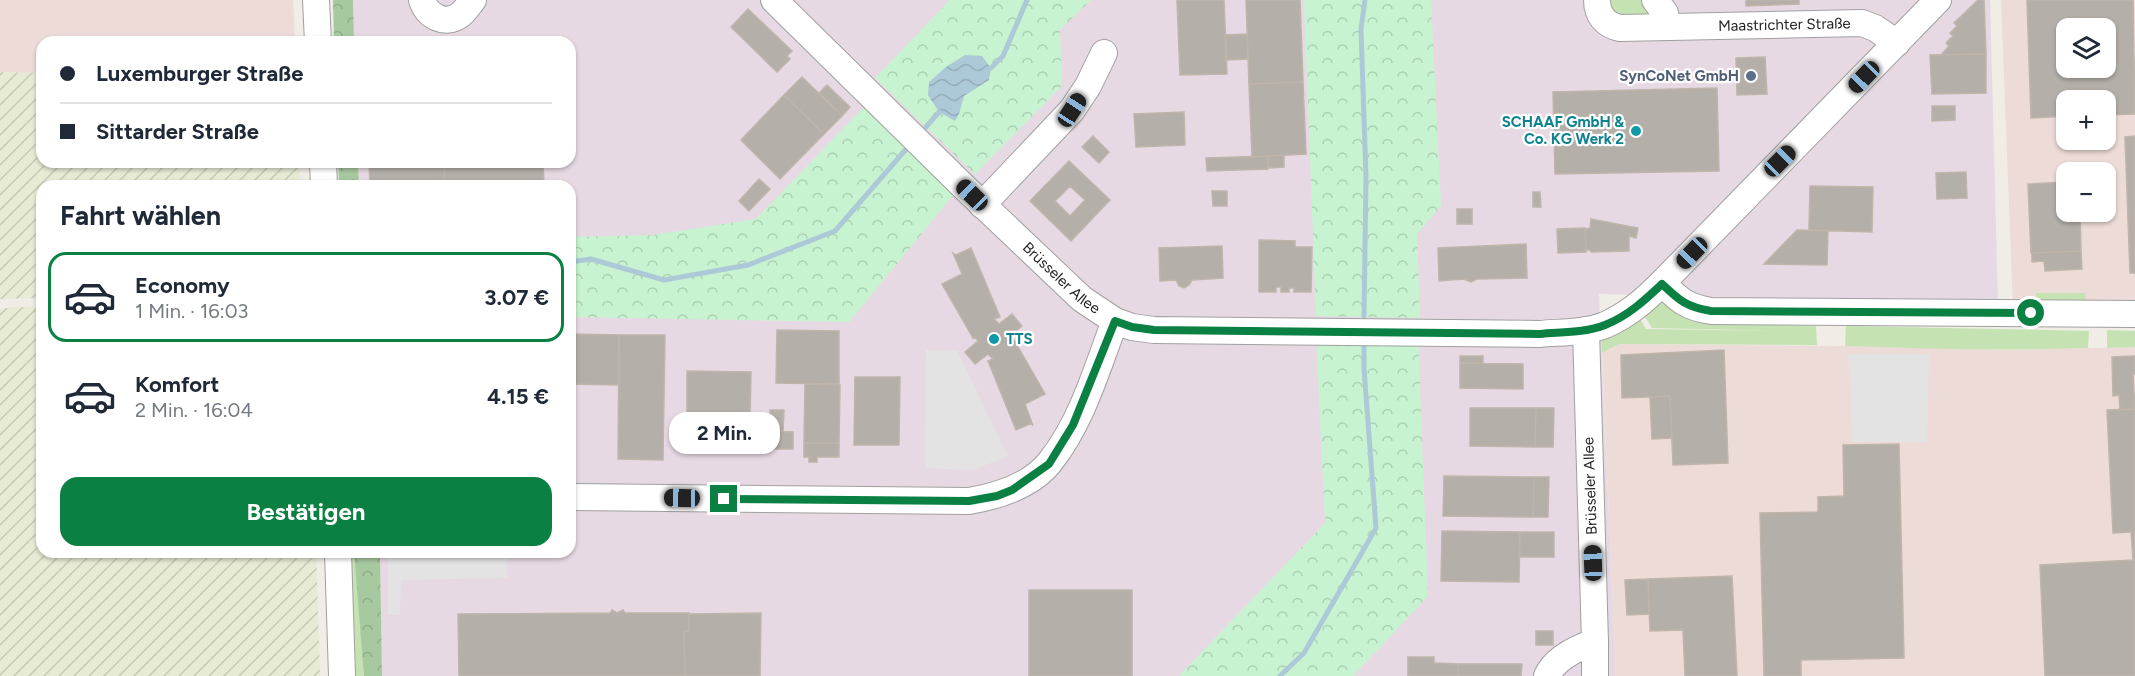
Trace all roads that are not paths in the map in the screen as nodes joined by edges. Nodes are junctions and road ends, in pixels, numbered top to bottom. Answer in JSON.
{"nodes":[{"id":1,"x":316,"y":0,"type":"edge"},
{"id":2,"x":422,"y":0,"type":"edge"},
{"id":3,"x":473,"y":0,"type":"edge"},
{"id":4,"x":774,"y":0,"type":"edge"},
{"id":5,"x":1597,"y":0,"type":"edge"},
{"id":6,"x":1655,"y":0,"type":"edge"},
{"id":7,"x":1938,"y":0,"type":"edge"},
{"id":8,"x":1667,"y":26,"type":"junction"},
{"id":9,"x":318,"y":36,"type":"edge"},
{"id":10,"x":1897,"y":43,"type":"junction"},
{"id":11,"x":1104,"y":53,"type":"dead end"},
{"id":12,"x":982,"y":205,"type":"junction"},
{"id":13,"x":1662,"y":284,"type":"junction"},
{"id":14,"x":2135,"y":314,"type":"edge"},
{"id":15,"x":1115,"y":321,"type":"junction"},
{"id":16,"x":1586,"y":330,"type":"junction"},
{"id":17,"x":576,"y":497,"type":"edge"},
{"id":18,"x":338,"y":558,"type":"edge"},
{"id":19,"x":1594,"y":642,"type":"junction"},
{"id":20,"x":342,"y":676,"type":"edge"},
{"id":21,"x":1547,"y":676,"type":"edge"},
{"id":22,"x":1595,"y":676,"type":"edge"}],
"edges":[{"from":1,"to":9,"type":"street"},
{"from":2,"to":3,"type":"street"},
{"from":4,"to":12,"type":"street","name":"Brüsseler Allee"},
{"from":5,"to":8,"type":"street","name":"Maastrichter Straße"},
{"from":6,"to":8,"type":"street"},
{"from":7,"to":10,"type":"street","name":"Brüsseler Allee"},
{"from":8,"to":10,"type":"street","name":"Maastrichter Straße"},
{"from":10,"to":13,"type":"street","name":"Brüsseler Allee"},
{"from":11,"to":12,"type":"street"},
{"from":12,"to":15,"type":"street","name":"Brüsseler Allee"},
{"from":13,"to":14,"type":"street"},
{"from":13,"to":16,"type":"street","name":"Brüsseler Allee"},
{"from":15,"to":16,"type":"street","name":"Brüsseler Allee"},
{"from":15,"to":17,"type":"street"},
{"from":16,"to":19,"type":"street","name":"Brüsseler Allee"},
{"from":18,"to":20,"type":"street"},
{"from":19,"to":21,"type":"street"},
{"from":19,"to":22,"type":"street","name":"Brüsseler Allee"}]}
